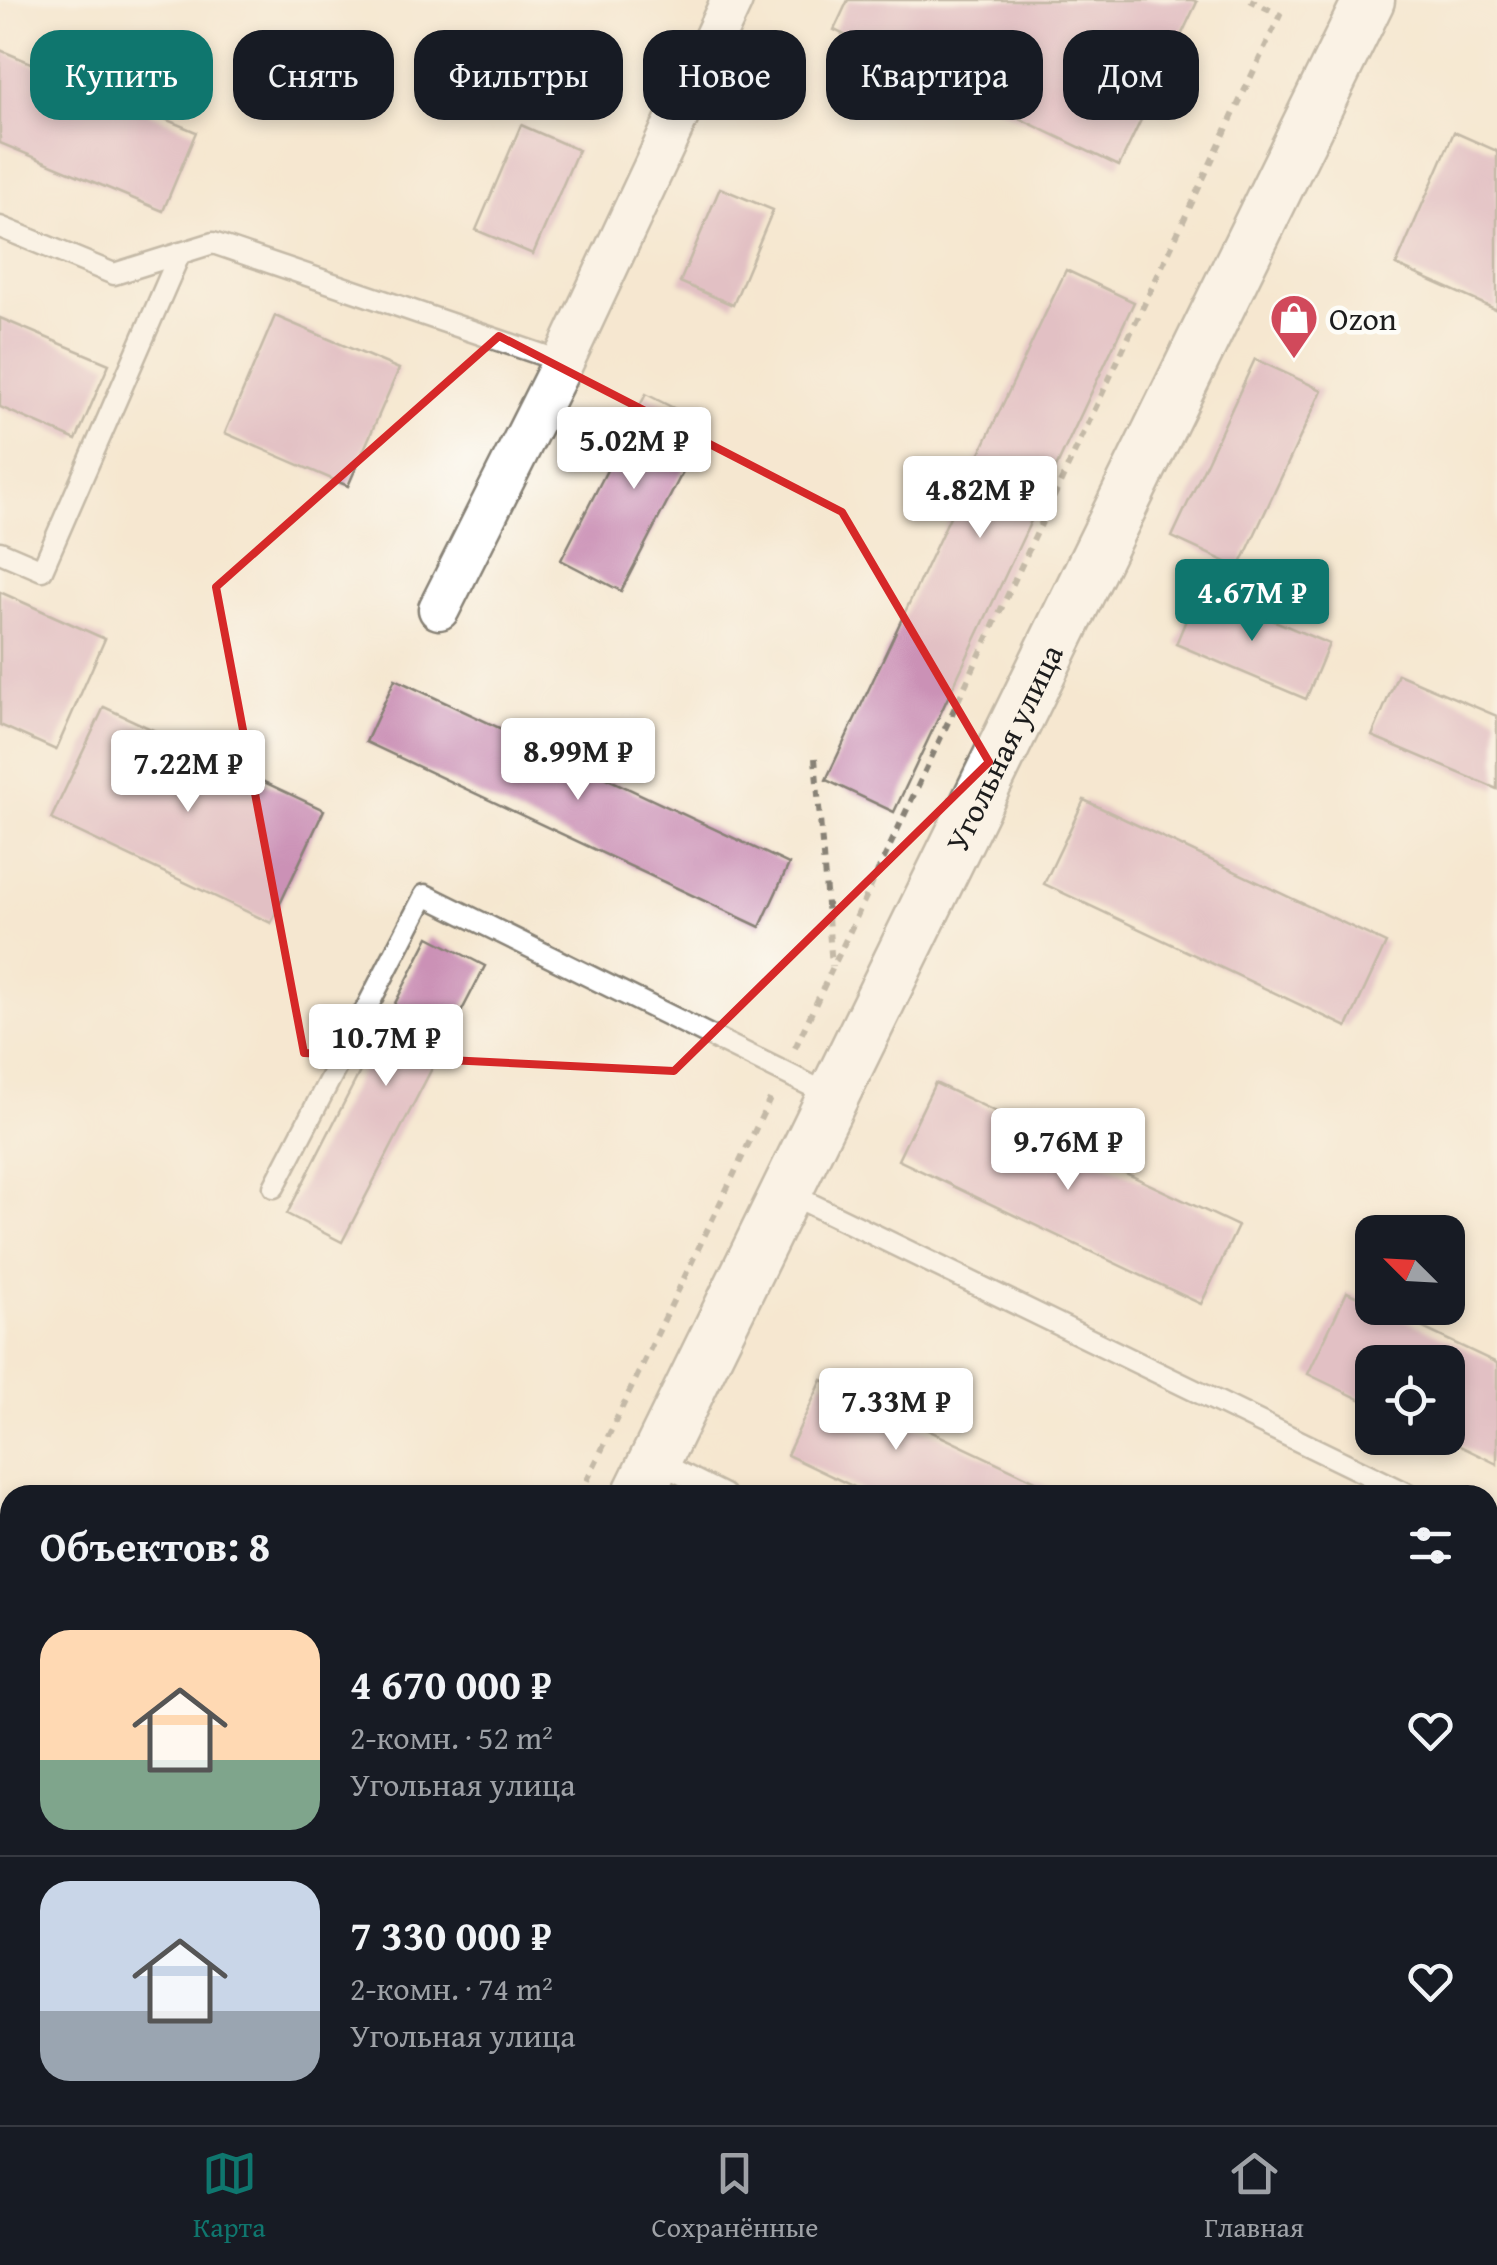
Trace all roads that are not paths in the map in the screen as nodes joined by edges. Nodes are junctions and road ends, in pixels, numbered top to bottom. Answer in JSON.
{"nodes":[{"id":1,"x":732,"y":0,"type":"edge"},
{"id":2,"x":1370,"y":0,"type":"edge"},
{"id":3,"x":0,"y":227,"type":"edge"},
{"id":4,"x":180,"y":253,"type":"junction"},
{"id":5,"x":563,"y":362,"type":"junction"},
{"id":6,"x":0,"y":552,"type":"edge"},
{"id":7,"x":440,"y":609,"type":"dead end"},
{"id":8,"x":830,"y":1095,"type":"junction"},
{"id":9,"x":274,"y":1187,"type":"dead end"},
{"id":10,"x":784,"y":1191,"type":"junction"},
{"id":11,"x":646,"y":1478,"type":"edge"},
{"id":12,"x":678,"y":1485,"type":"edge"},
{"id":13,"x":1389,"y":1485,"type":"edge"}],
"edges":[{"from":1,"to":5,"type":"street"},
{"from":2,"to":8,"type":"street","name":"Угольная улица"},
{"from":3,"to":4,"type":"lane"},
{"from":4,"to":5,"type":"lane"},
{"from":4,"to":6,"type":"lane"},
{"from":5,"to":7,"type":"street"},
{"from":8,"to":9,"type":"lane"},
{"from":8,"to":10,"type":"street","name":"Угольная улица"},
{"from":10,"to":11,"type":"street","name":"Угольная улица"},
{"from":10,"to":13,"type":"lane"},
{"from":11,"to":12,"type":"lane"}]}
